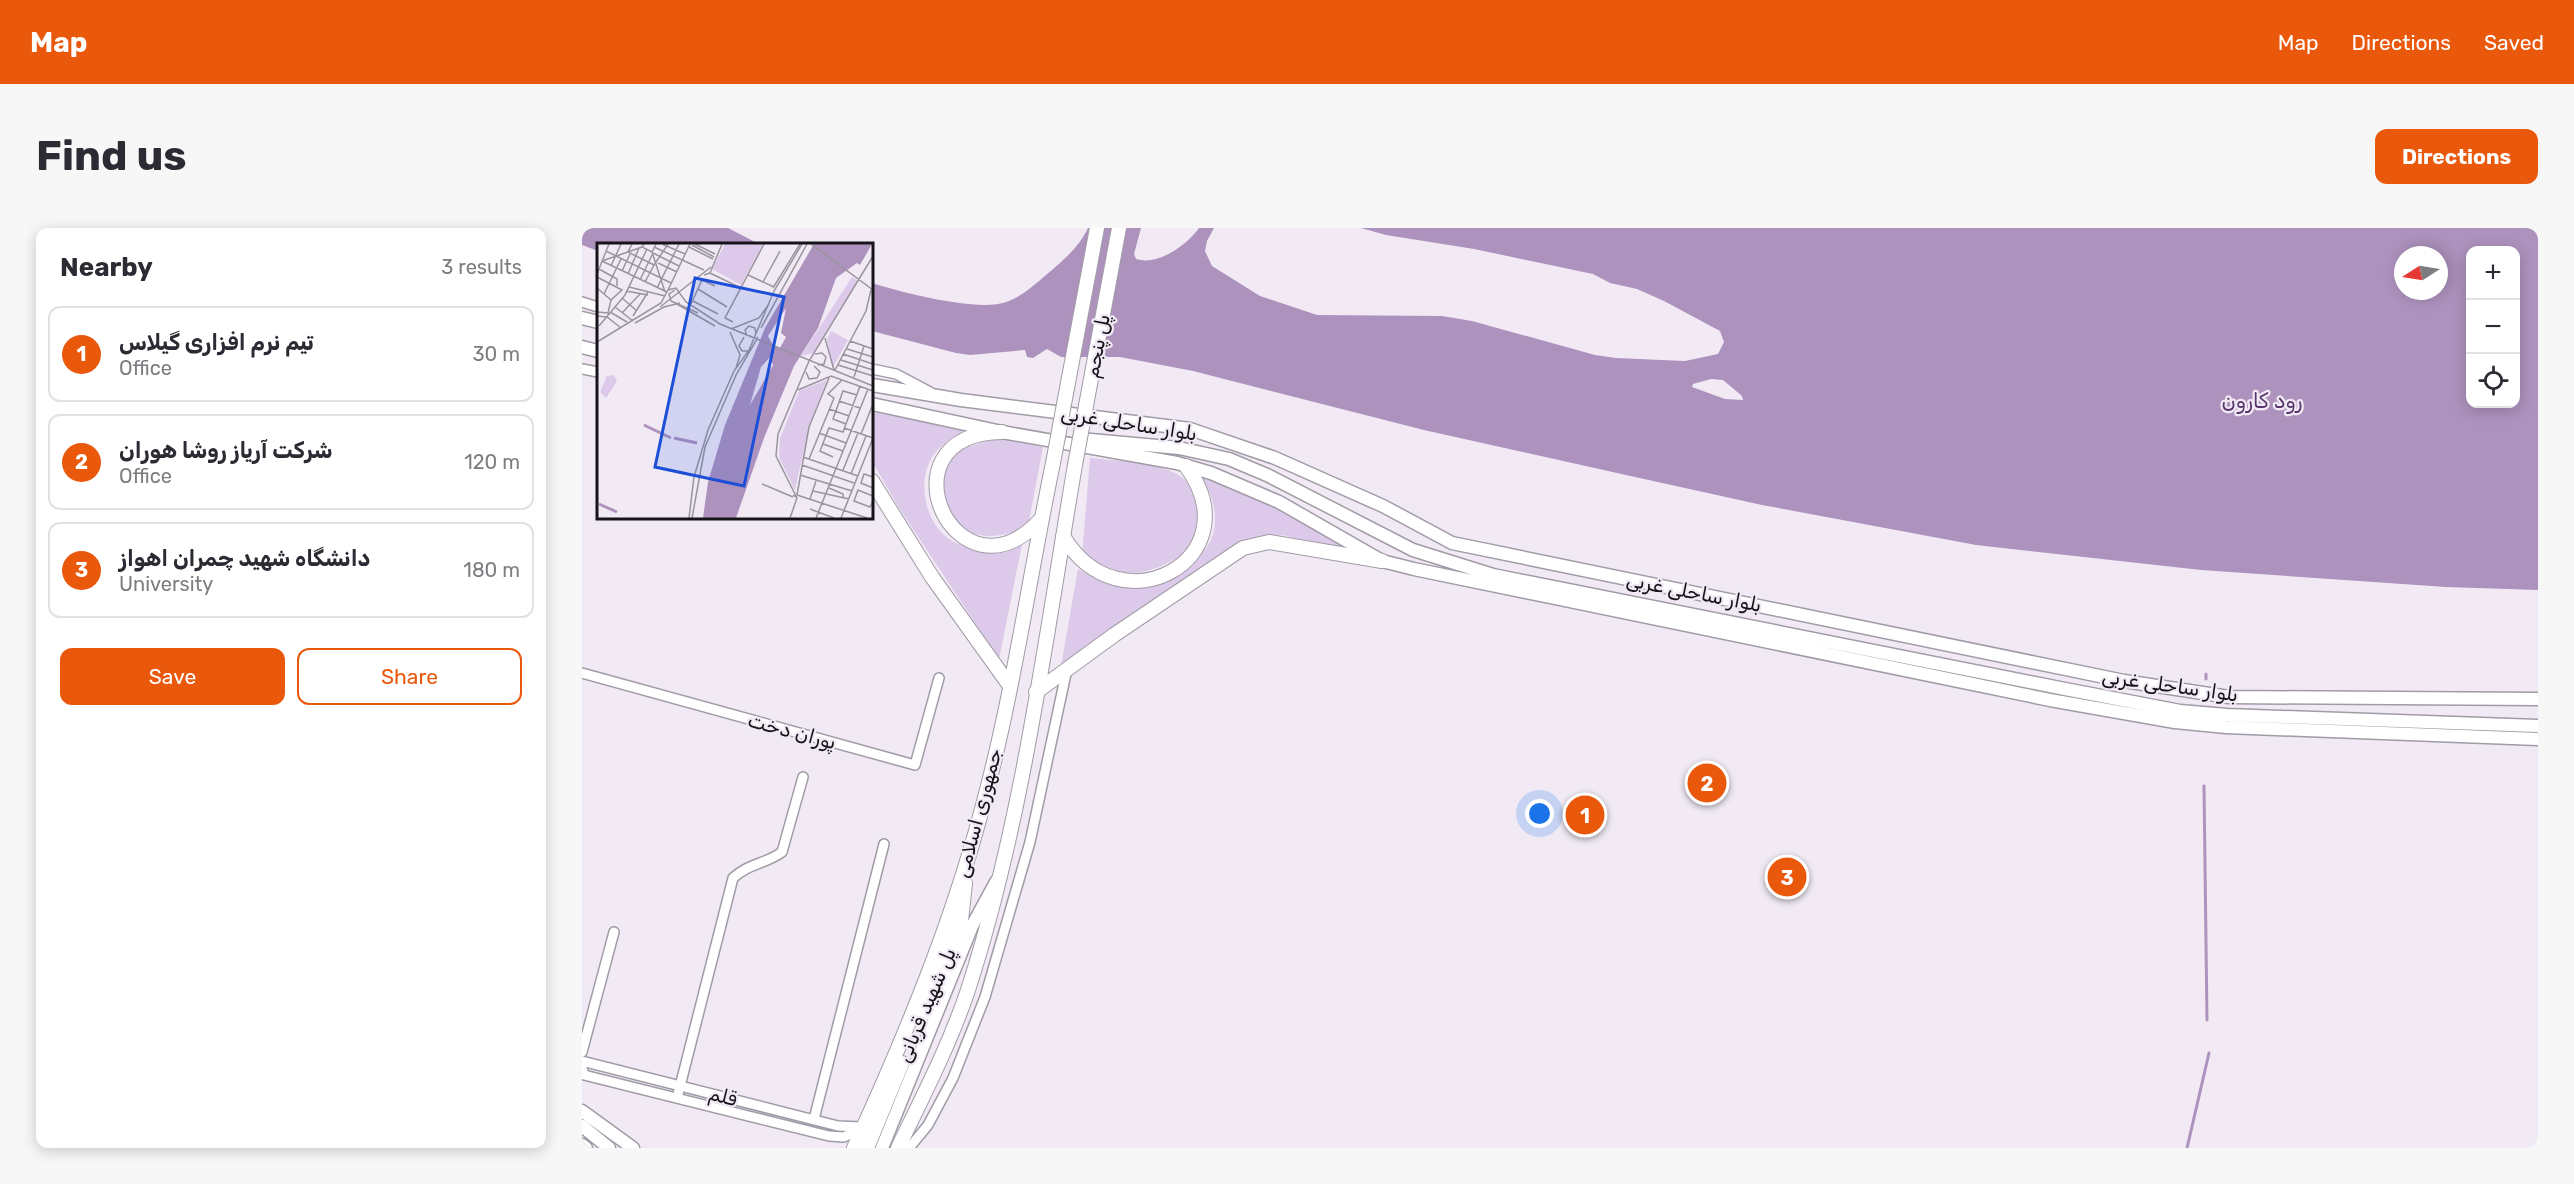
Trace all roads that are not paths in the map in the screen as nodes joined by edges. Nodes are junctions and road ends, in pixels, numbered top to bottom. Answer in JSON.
{"nodes":[{"id":1,"x":1097,"y":228,"type":"edge"},
{"id":2,"x":1119,"y":228,"type":"edge"},
{"id":3,"x":582,"y":302,"type":"edge"},
{"id":4,"x":597,"y":307,"type":"edge"},
{"id":5,"x":582,"y":318,"type":"edge"},
{"id":6,"x":597,"y":322,"type":"edge"},
{"id":7,"x":582,"y":347,"type":"edge"},
{"id":8,"x":597,"y":351,"type":"edge"},
{"id":9,"x":582,"y":369,"type":"edge"},
{"id":10,"x":873,"y":369,"type":"edge"},
{"id":11,"x":597,"y":372,"type":"edge"},
{"id":12,"x":873,"y":385,"type":"edge"},
{"id":13,"x":937,"y":396,"type":"junction"},
{"id":14,"x":873,"y":404,"type":"edge"},
{"id":15,"x":1002,"y":432,"type":"junction"},
{"id":16,"x":1034,"y":438,"type":"junction"},
{"id":17,"x":1053,"y":463,"type":"joint"},
{"id":18,"x":1076,"y":465,"type":"joint"},
{"id":19,"x":1186,"y":466,"type":"junction"},
{"id":20,"x":873,"y":483,"type":"edge"},
{"id":21,"x":1042,"y":518,"type":"junction"},
{"id":22,"x":1063,"y":536,"type":"junction"},
{"id":23,"x":1382,"y":561,"type":"junction"},
{"id":24,"x":1067,"y":669,"type":"junction"},
{"id":25,"x":582,"y":673,"type":"edge"},
{"id":26,"x":939,"y":678,"type":"dead end"},
{"id":27,"x":1010,"y":686,"type":"junction"},
{"id":28,"x":1036,"y":692,"type":"junction"},
{"id":29,"x":2538,"y":699,"type":"edge"},
{"id":30,"x":2538,"y":726,"type":"edge"},
{"id":31,"x":2538,"y":739,"type":"edge"},
{"id":32,"x":803,"y":777,"type":"dead end"},
{"id":33,"x":884,"y":844,"type":"dead end"},
{"id":34,"x":968,"y":857,"type":"junction"},
{"id":35,"x":1002,"y":870,"type":"junction"},
{"id":36,"x":614,"y":932,"type":"dead end"},
{"id":37,"x":582,"y":1052,"type":"edge"},
{"id":38,"x":582,"y":1061,"type":"edge"},
{"id":39,"x":582,"y":1068,"type":"edge"},
{"id":40,"x":680,"y":1085,"type":"junction"},
{"id":41,"x":676,"y":1098,"type":"junction"},
{"id":42,"x":582,"y":1111,"type":"edge"},
{"id":43,"x":814,"y":1119,"type":"junction"},
{"id":44,"x":582,"y":1126,"type":"edge"},
{"id":45,"x":864,"y":1127,"type":"junction"},
{"id":46,"x":582,"y":1145,"type":"edge"},
{"id":47,"x":586,"y":1148,"type":"edge"},
{"id":48,"x":609,"y":1148,"type":"edge"},
{"id":49,"x":633,"y":1148,"type":"edge"},
{"id":50,"x":854,"y":1148,"type":"edge"},
{"id":51,"x":867,"y":1148,"type":"edge"},
{"id":52,"x":882,"y":1148,"type":"edge"},
{"id":53,"x":898,"y":1148,"type":"edge"},
{"id":54,"x":909,"y":1148,"type":"edge"}],
"edges":[{"from":1,"to":17,"type":"highway","name":"پل پنجم","bridge":true},
{"from":2,"to":18,"type":"highway","name":"پل پنجم","bridge":true},
{"from":3,"to":4,"type":"street"},
{"from":5,"to":6,"type":"main road"},
{"from":7,"to":8,"type":"main road"},
{"from":9,"to":11,"type":"street"},
{"from":10,"to":13,"type":"street"},
{"from":12,"to":13,"type":"main road","name":"بلوار ساحلی غربی"},
{"from":13,"to":29,"type":"main road","name":"بلوار ساحلی غربی"},
{"from":14,"to":15,"type":"main road","name":"بلوار ساحلی غربی"},
{"from":15,"to":16,"type":"main road","name":"بلوار ساحلی غربی"},
{"from":15,"to":21,"type":"highway"},
{"from":16,"to":19,"type":"main road","name":"بلوار ساحلی غربی"},
{"from":16,"to":30,"type":"main road","name":"بلوار ساحلی غربی"},
{"from":17,"to":21,"type":"highway","name":"جمهوری اسلامی"},
{"from":18,"to":22,"type":"highway","name":"جمهوری اسلامی"},
{"from":19,"to":22,"type":"highway"},
{"from":19,"to":23,"type":"main road","name":"بلوار ساحلی غربی"},
{"from":20,"to":27,"type":"highway"},
{"from":21,"to":27,"type":"highway","name":"جمهوری اسلامی"},
{"from":22,"to":28,"type":"highway","name":"جمهوری اسلامی"},
{"from":23,"to":24,"type":"highway"},
{"from":23,"to":31,"type":"main road","name":"بلوار ساحلی غربی"},
{"from":24,"to":28,"type":"highway"},
{"from":24,"to":54,"type":"street"},
{"from":25,"to":26,"type":"street","name":"پوران دخت"},
{"from":27,"to":34,"type":"highway","name":"جمهوری اسلامی"},
{"from":28,"to":35,"type":"highway","name":"جمهوری اسلامی"},
{"from":32,"to":40,"type":"street"},
{"from":33,"to":43,"type":"street"},
{"from":34,"to":45,"type":"highway","name":"جمهوری اسلامی"},
{"from":34,"to":51,"type":"highway","name":"پل شهید قربانی"},
{"from":35,"to":52,"type":"main road","name":"پل شهید قربانی"},
{"from":35,"to":53,"type":"highway","name":"جمهوری اسلامی"},
{"from":36,"to":37,"type":"street"},
{"from":38,"to":40,"type":"street","name":"قلم"},
{"from":39,"to":41,"type":"street"},
{"from":40,"to":41,"type":"street"},
{"from":40,"to":43,"type":"street","name":"قلم"},
{"from":41,"to":45,"type":"street"},
{"from":42,"to":49,"type":"main road"},
{"from":43,"to":45,"type":"street","name":"قلم"},
{"from":44,"to":48,"type":"main road"},
{"from":45,"to":50,"type":"highway","name":"جمهوری اسلامی"},
{"from":46,"to":47,"type":"main road"}]}
